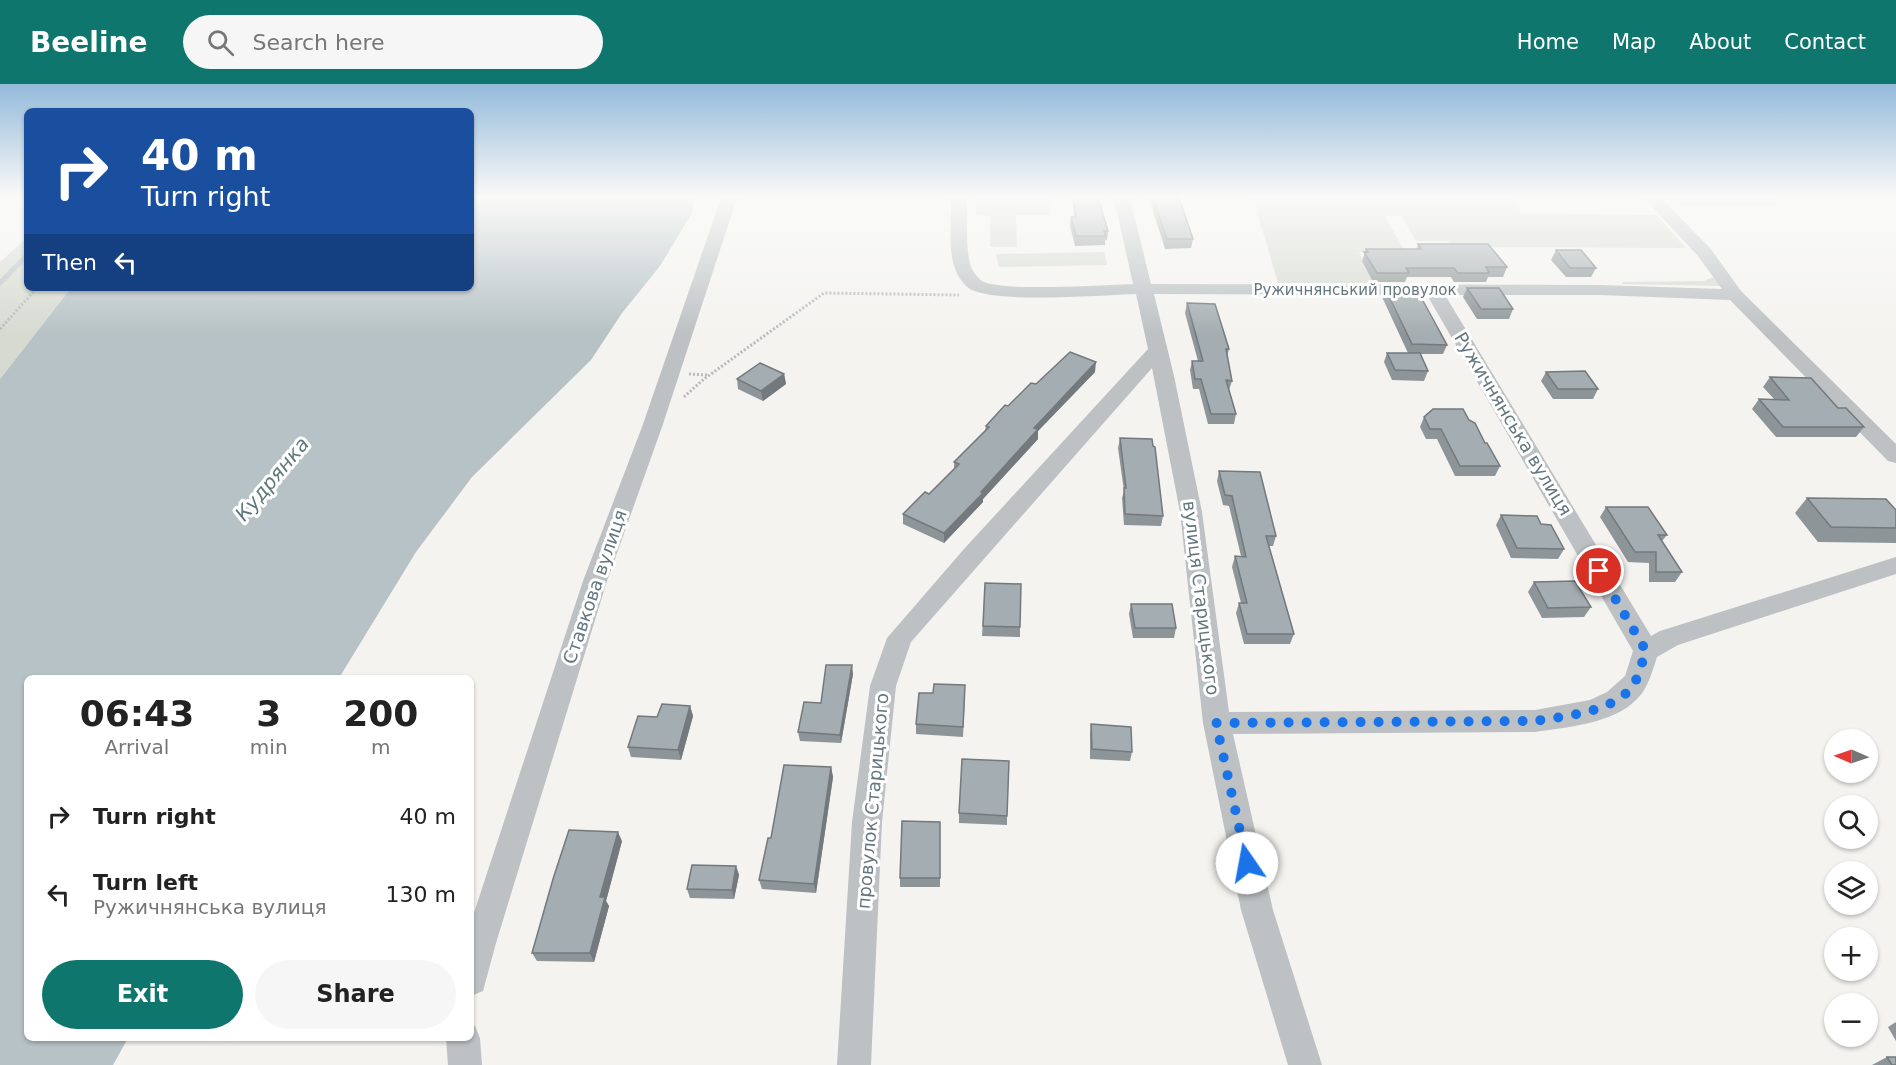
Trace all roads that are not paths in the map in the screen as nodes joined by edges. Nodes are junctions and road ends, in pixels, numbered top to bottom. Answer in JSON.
{"nodes":[{"id":1,"x":714,"y":244,"type":"edge"},
{"id":2,"x":960,"y":244,"type":"edge"},
{"id":3,"x":1133,"y":244,"type":"edge"},
{"id":4,"x":1696,"y":244,"type":"edge"},
{"id":5,"x":1143,"y":289,"type":"junction"},
{"id":6,"x":1434,"y":291,"type":"junction"},
{"id":7,"x":1735,"y":295,"type":"junction"},
{"id":8,"x":1158,"y":350,"type":"junction"},
{"id":9,"x":1136,"y":374,"type":"junction"},
{"id":10,"x":1164,"y":376,"type":"junction"},
{"id":11,"x":1896,"y":456,"type":"edge"},
{"id":12,"x":1896,"y":565,"type":"edge"},
{"id":13,"x":1646,"y":651,"type":"junction"},
{"id":14,"x":1216,"y":723,"type":"junction"},
{"id":15,"x":474,"y":969,"type":"edge"},
{"id":16,"x":463,"y":1041,"type":"edge"},
{"id":17,"x":465,"y":1065,"type":"edge"},
{"id":18,"x":854,"y":1065,"type":"edge"},
{"id":19,"x":1305,"y":1065,"type":"edge"}],
"edges":[{"from":1,"to":15,"type":"street","name":"Ставкова вулиця"},
{"from":2,"to":5,"type":"street","name":"Ружичнянський провулок"},
{"from":3,"to":5,"type":"street","name":"вулиця Старицького"},
{"from":4,"to":7,"type":"street"},
{"from":5,"to":6,"type":"street","name":"Ружичнянський провулок"},
{"from":5,"to":8,"type":"street","name":"вулиця Старицького"},
{"from":6,"to":7,"type":"street","name":"Ружичнянський провулок"},
{"from":6,"to":13,"type":"street","name":"Ружичнянська вулиця"},
{"from":7,"to":11,"type":"street"},
{"from":8,"to":9,"type":"street","name":"провулок Старицького"},
{"from":8,"to":10,"type":"street","name":"вулиця Старицького"},
{"from":9,"to":10,"type":"street"},
{"from":9,"to":18,"type":"street","name":"провулок Старицького"},
{"from":10,"to":14,"type":"street","name":"вулиця Старицького"},
{"from":12,"to":13,"type":"street"},
{"from":13,"to":14,"type":"street"},
{"from":14,"to":19,"type":"street","name":"вулиця Старицького"},
{"from":16,"to":17,"type":"street"}]}
